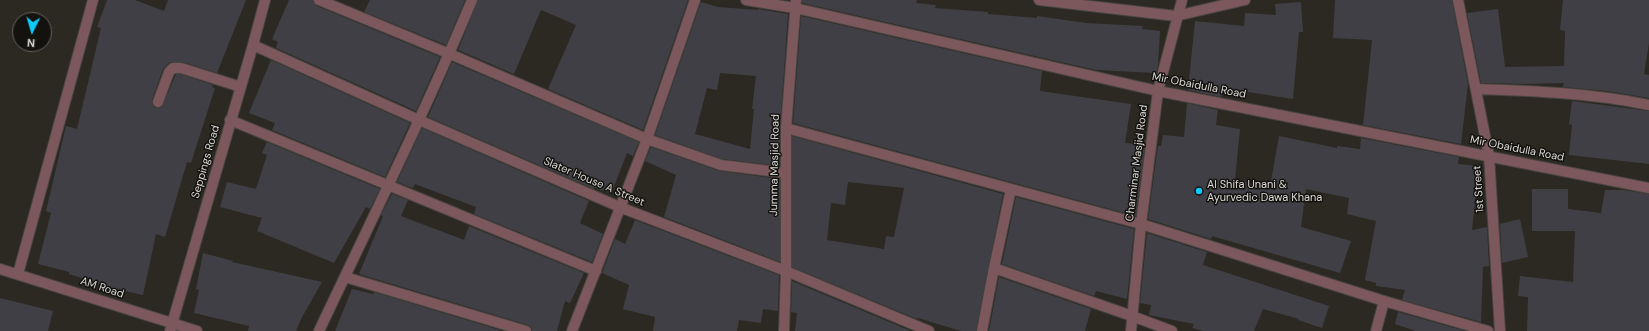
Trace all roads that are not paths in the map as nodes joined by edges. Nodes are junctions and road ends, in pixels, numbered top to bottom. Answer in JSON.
{"nodes":[{"id":1,"x":93,"y":0,"type":"edge"},
{"id":2,"x":265,"y":0,"type":"edge"},
{"id":3,"x":319,"y":0,"type":"edge"},
{"id":4,"x":472,"y":0,"type":"edge"},
{"id":5,"x":695,"y":0,"type":"edge"},
{"id":6,"x":746,"y":0,"type":"edge"},
{"id":7,"x":1039,"y":0,"type":"edge"},
{"id":8,"x":1182,"y":0,"type":"edge"},
{"id":9,"x":1245,"y":0,"type":"edge"},
{"id":10,"x":1458,"y":0,"type":"edge"},
{"id":11,"x":796,"y":4,"type":"edge"},
{"id":12,"x":1123,"y":5,"type":"edge"},
{"id":13,"x":1176,"y":16,"type":"junction"},
{"id":14,"x":253,"y":45,"type":"junction"},
{"id":15,"x":450,"y":54,"type":"junction"},
{"id":16,"x":240,"y":87,"type":"junction"},
{"id":17,"x":1476,"y":89,"type":"junction"},
{"id":18,"x":1158,"y":91,"type":"junction"},
{"id":19,"x":158,"y":102,"type":"dead end"},
{"id":20,"x":1649,"y":105,"type":"edge"},
{"id":21,"x":230,"y":120,"type":"junction"},
{"id":22,"x":419,"y":120,"type":"junction"},
{"id":23,"x":786,"y":128,"type":"junction"},
{"id":24,"x":648,"y":139,"type":"junction"},
{"id":25,"x":1489,"y":156,"type":"junction"},
{"id":26,"x":786,"y":173,"type":"junction"},
{"id":27,"x":389,"y":186,"type":"junction"},
{"id":28,"x":1649,"y":188,"type":"edge"},
{"id":29,"x":1011,"y":189,"type":"junction"},
{"id":30,"x":622,"y":208,"type":"junction"},
{"id":31,"x":1141,"y":224,"type":"junction"},
{"id":32,"x":994,"y":268,"type":"junction"},
{"id":33,"x":0,"y":269,"type":"edge"},
{"id":34,"x":596,"y":271,"type":"junction"},
{"id":35,"x":786,"y":271,"type":"junction"},
{"id":36,"x":18,"y":274,"type":"junction"},
{"id":37,"x":345,"y":277,"type":"junction"},
{"id":38,"x":1384,"y":301,"type":"junction"},
{"id":39,"x":1132,"y":316,"type":"junction"},
{"id":40,"x":171,"y":327,"type":"edge"},
{"id":41,"x":197,"y":331,"type":"edge"},
{"id":42,"x":319,"y":331,"type":"edge"},
{"id":43,"x":526,"y":331,"type":"edge"},
{"id":44,"x":572,"y":331,"type":"edge"},
{"id":45,"x":784,"y":331,"type":"edge"},
{"id":46,"x":929,"y":331,"type":"edge"},
{"id":47,"x":982,"y":331,"type":"edge"},
{"id":48,"x":1131,"y":331,"type":"edge"},
{"id":49,"x":1172,"y":331,"type":"edge"},
{"id":50,"x":1376,"y":331,"type":"edge"},
{"id":51,"x":1488,"y":331,"type":"edge"},
{"id":52,"x":1500,"y":331,"type":"edge"}],
"edges":[{"from":1,"to":36,"type":"street"},
{"from":2,"to":14,"type":"street","name":"Seppings Road"},
{"from":3,"to":15,"type":"street"},
{"from":4,"to":15,"type":"street"},
{"from":5,"to":24,"type":"street"},
{"from":6,"to":11,"type":"street","name":"Mir Obaidulla Road"},
{"from":7,"to":12,"type":"street"},
{"from":8,"to":13,"type":"street","name":"Charminar Masjid Road"},
{"from":9,"to":13,"type":"street"},
{"from":10,"to":17,"type":"street","name":"1st Street"},
{"from":11,"to":18,"type":"street","name":"Mir Obaidulla Road"},
{"from":11,"to":23,"type":"street","name":"Jumma Masjid Road"},
{"from":12,"to":13,"type":"street"},
{"from":13,"to":18,"type":"street","name":"Charminar Masjid Road"},
{"from":14,"to":16,"type":"street","name":"Seppings Road"},
{"from":14,"to":22,"type":"street","name":"Slater House A Street"},
{"from":15,"to":22,"type":"street"},
{"from":15,"to":24,"type":"street"},
{"from":16,"to":19,"type":"street"},
{"from":16,"to":21,"type":"street","name":"Seppings Road"},
{"from":17,"to":20,"type":"street"},
{"from":17,"to":25,"type":"street","name":"1st Street"},
{"from":18,"to":25,"type":"street","name":"Mir Obaidulla Road"},
{"from":18,"to":31,"type":"street","name":"Charminar Masjid Road"},
{"from":21,"to":27,"type":"street"},
{"from":21,"to":40,"type":"street","name":"Seppings Road"},
{"from":22,"to":27,"type":"street"},
{"from":22,"to":30,"type":"street","name":"Slater House A Street"},
{"from":23,"to":26,"type":"street","name":"Jumma Masjid Road"},
{"from":23,"to":29,"type":"street"},
{"from":24,"to":26,"type":"street"},
{"from":24,"to":30,"type":"street"},
{"from":25,"to":28,"type":"street","name":"Mir Obaidulla Road"},
{"from":25,"to":52,"type":"street","name":"1st Street"},
{"from":26,"to":35,"type":"street","name":"Jumma Masjid Road"},
{"from":27,"to":34,"type":"street"},
{"from":27,"to":37,"type":"street"},
{"from":29,"to":31,"type":"street"},
{"from":29,"to":32,"type":"street"},
{"from":30,"to":34,"type":"street"},
{"from":30,"to":35,"type":"street","name":"Slater House A Street"},
{"from":31,"to":38,"type":"street"},
{"from":31,"to":39,"type":"street","name":"Charminar Masjid Road"},
{"from":32,"to":39,"type":"street"},
{"from":32,"to":47,"type":"street"},
{"from":33,"to":36,"type":"street","name":"AM Road"},
{"from":34,"to":44,"type":"street"},
{"from":35,"to":45,"type":"street","name":"Jumma Masjid Road"},
{"from":35,"to":46,"type":"street","name":"Slater House A Street"},
{"from":36,"to":40,"type":"street","name":"AM Road"},
{"from":37,"to":42,"type":"street"},
{"from":37,"to":43,"type":"street"},
{"from":38,"to":50,"type":"street"},
{"from":38,"to":51,"type":"street"},
{"from":39,"to":48,"type":"street","name":"Charminar Masjid Road"},
{"from":39,"to":49,"type":"street"},
{"from":40,"to":41,"type":"street","name":"AM Road"}]}
